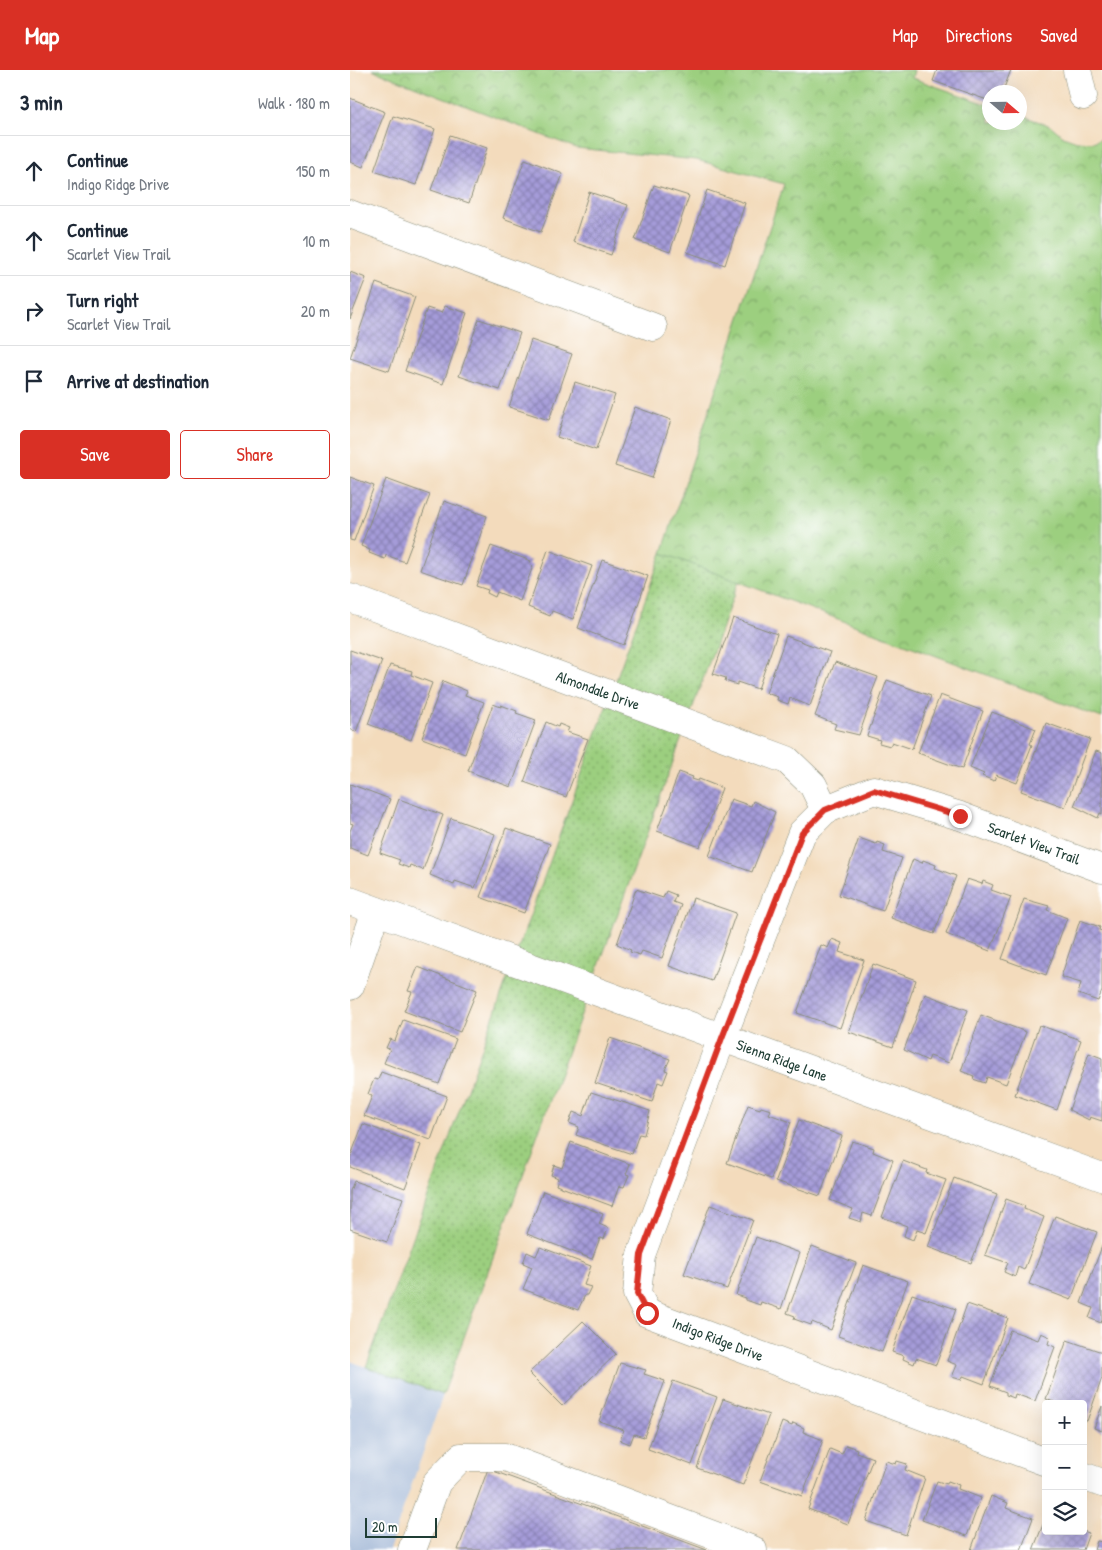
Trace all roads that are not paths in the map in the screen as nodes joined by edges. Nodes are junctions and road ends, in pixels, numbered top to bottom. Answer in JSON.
{"nodes":[{"id":1,"x":350,"y":214,"type":"edge"},
{"id":2,"x":653,"y":327,"type":"dead end"},
{"id":3,"x":350,"y":598,"type":"edge"},
{"id":4,"x":825,"y":810,"type":"junction"},
{"id":5,"x":1102,"y":869,"type":"edge"},
{"id":6,"x":350,"y":901,"type":"edge"},
{"id":7,"x":376,"y":911,"type":"junction"},
{"id":8,"x":350,"y":986,"type":"edge"},
{"id":9,"x":722,"y":1038,"type":"junction"},
{"id":10,"x":1102,"y":1178,"type":"edge"},
{"id":11,"x":1042,"y":1461,"type":"edge"},
{"id":12,"x":1087,"y":1477,"type":"edge"},
{"id":13,"x":1102,"y":1483,"type":"edge"},
{"id":14,"x":412,"y":1550,"type":"edge"},
{"id":15,"x":754,"y":1550,"type":"edge"}],
"edges":[{"from":1,"to":2,"type":"street"},
{"from":3,"to":4,"type":"street","name":"Almondale Drive"},
{"from":4,"to":5,"type":"street","name":"Scarlet View Trail"},
{"from":4,"to":9,"type":"street","name":"Indigo Ridge Drive"},
{"from":6,"to":7,"type":"street","name":"Sienna Ridge Lane"},
{"from":7,"to":8,"type":"street"},
{"from":7,"to":9,"type":"street","name":"Sienna Ridge Lane"},
{"from":9,"to":10,"type":"street","name":"Sienna Ridge Lane"},
{"from":9,"to":11,"type":"street","name":"Indigo Ridge Drive"},
{"from":12,"to":13,"type":"street"},
{"from":14,"to":15,"type":"street"}]}
